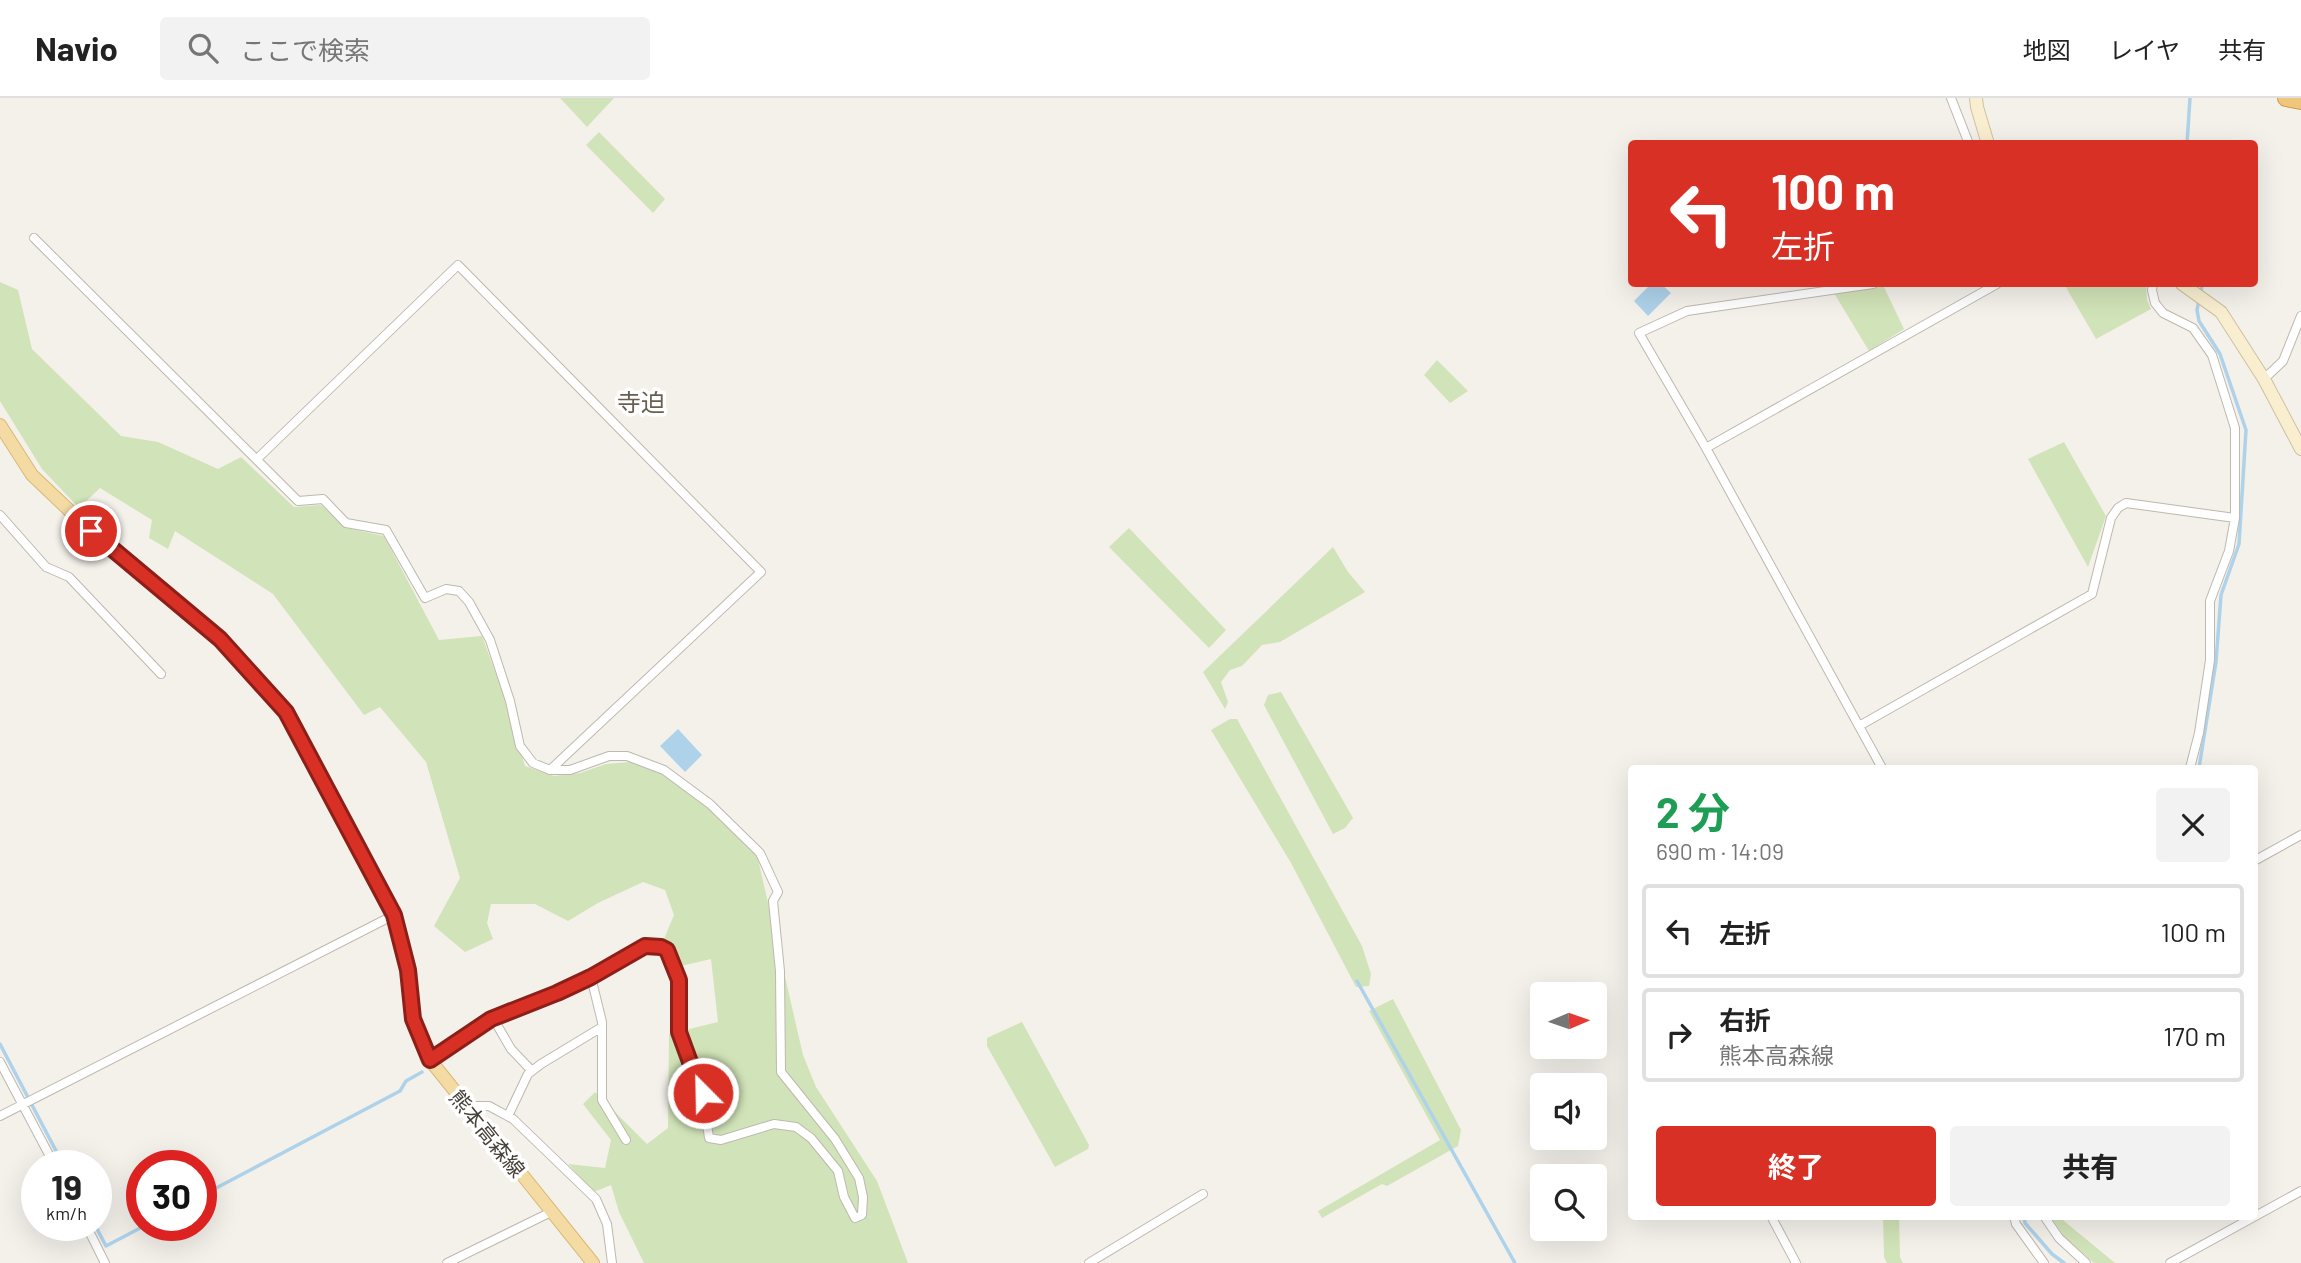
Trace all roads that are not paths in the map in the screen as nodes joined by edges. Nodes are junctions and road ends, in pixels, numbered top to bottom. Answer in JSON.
{"nodes":[{"id":1,"x":1951,"y":98,"type":"edge"},
{"id":2,"x":1976,"y":98,"type":"edge"},
{"id":3,"x":2286,"y":98,"type":"edge"},
{"id":4,"x":2301,"y":101,"type":"edge"},
{"id":5,"x":1967,"y":140,"type":"edge"},
{"id":6,"x":1987,"y":140,"type":"edge"},
{"id":7,"x":34,"y":238,"type":"dead end"},
{"id":8,"x":1851,"y":287,"type":"edge"},
{"id":9,"x":1992,"y":287,"type":"edge"},
{"id":10,"x":2153,"y":287,"type":"edge"},
{"id":11,"x":2187,"y":287,"type":"edge"},
{"id":12,"x":2301,"y":316,"type":"edge"},
{"id":13,"x":2264,"y":379,"type":"junction"},
{"id":14,"x":0,"y":425,"type":"edge"},
{"id":15,"x":1706,"y":448,"type":"junction"},
{"id":16,"x":2301,"y":449,"type":"edge"},
{"id":17,"x":257,"y":460,"type":"junction"},
{"id":18,"x":0,"y":514,"type":"edge"},
{"id":19,"x":2235,"y":518,"type":"junction"},
{"id":20,"x":161,"y":674,"type":"dead end"},
{"id":21,"x":1859,"y":726,"type":"junction"},
{"id":22,"x":1880,"y":765,"type":"edge"},
{"id":23,"x":2191,"y":765,"type":"edge"},
{"id":24,"x":550,"y":770,"type":"junction"},
{"id":25,"x":2301,"y":835,"type":"edge"},
{"id":26,"x":2258,"y":859,"type":"edge"},
{"id":27,"x":394,"y":915,"type":"junction"},
{"id":28,"x":591,"y":977,"type":"junction"},
{"id":29,"x":493,"y":1018,"type":"junction"},
{"id":30,"x":601,"y":1027,"type":"junction"},
{"id":31,"x":430,"y":1060,"type":"junction"},
{"id":32,"x":0,"y":1062,"type":"edge"},
{"id":33,"x":533,"y":1071,"type":"junction"},
{"id":34,"x":23,"y":1104,"type":"junction"},
{"id":35,"x":466,"y":1106,"type":"junction"},
{"id":36,"x":0,"y":1116,"type":"edge"},
{"id":37,"x":508,"y":1116,"type":"junction"},
{"id":38,"x":626,"y":1140,"type":"dead end"},
{"id":39,"x":47,"y":1150,"type":"edge"},
{"id":40,"x":2301,"y":1191,"type":"edge"},
{"id":41,"x":1203,"y":1194,"type":"dead end"},
{"id":42,"x":551,"y":1212,"type":"junction"},
{"id":43,"x":2258,"y":1215,"type":"edge"},
{"id":44,"x":1772,"y":1220,"type":"edge"},
{"id":45,"x":2015,"y":1220,"type":"edge"},
{"id":46,"x":2047,"y":1220,"type":"edge"},
{"id":47,"x":2248,"y":1220,"type":"edge"},
{"id":48,"x":94,"y":1241,"type":"edge"},
{"id":49,"x":105,"y":1263,"type":"edge"},
{"id":50,"x":447,"y":1263,"type":"edge"},
{"id":51,"x":593,"y":1263,"type":"edge"},
{"id":52,"x":612,"y":1263,"type":"edge"},
{"id":53,"x":1088,"y":1263,"type":"edge"},
{"id":54,"x":1796,"y":1263,"type":"edge"},
{"id":55,"x":2044,"y":1263,"type":"edge"},
{"id":56,"x":2085,"y":1263,"type":"edge"},
{"id":57,"x":2170,"y":1263,"type":"edge"}],
"edges":[{"from":1,"to":5,"type":"street"},
{"from":2,"to":6,"type":"street"},
{"from":3,"to":4,"type":"highway"},
{"from":7,"to":17,"type":"street"},
{"from":8,"to":15,"type":"street"},
{"from":9,"to":15,"type":"street"},
{"from":10,"to":19,"type":"street"},
{"from":11,"to":13,"type":"street"},
{"from":12,"to":13,"type":"street"},
{"from":13,"to":16,"type":"street"},
{"from":14,"to":27,"type":"main road","name":"熊本高森線"},
{"from":15,"to":21,"type":"street"},
{"from":17,"to":24,"type":"street"},
{"from":17,"to":24,"type":"street"},
{"from":18,"to":20,"type":"street"},
{"from":19,"to":21,"type":"street"},
{"from":19,"to":23,"type":"street"},
{"from":21,"to":22,"type":"street"},
{"from":24,"to":28,"type":"street"},
{"from":25,"to":26,"type":"street"},
{"from":27,"to":31,"type":"main road","name":"熊本高森線"},
{"from":27,"to":34,"type":"street"},
{"from":28,"to":29,"type":"street"},
{"from":28,"to":30,"type":"street"},
{"from":29,"to":31,"type":"street"},
{"from":29,"to":33,"type":"street"},
{"from":30,"to":33,"type":"street"},
{"from":30,"to":38,"type":"street"},
{"from":31,"to":35,"type":"main road","name":"熊本高森線"},
{"from":32,"to":34,"type":"street"},
{"from":33,"to":37,"type":"street"},
{"from":34,"to":36,"type":"street"},
{"from":34,"to":39,"type":"street"},
{"from":35,"to":37,"type":"street"},
{"from":35,"to":42,"type":"main road","name":"熊本高森線"},
{"from":37,"to":52,"type":"street"},
{"from":40,"to":43,"type":"street"},
{"from":41,"to":53,"type":"street"},
{"from":42,"to":50,"type":"street"},
{"from":42,"to":51,"type":"main road","name":"熊本高森線"},
{"from":44,"to":54,"type":"street"},
{"from":45,"to":55,"type":"street"},
{"from":46,"to":56,"type":"street"},
{"from":47,"to":57,"type":"street"},
{"from":48,"to":49,"type":"street"}]}
